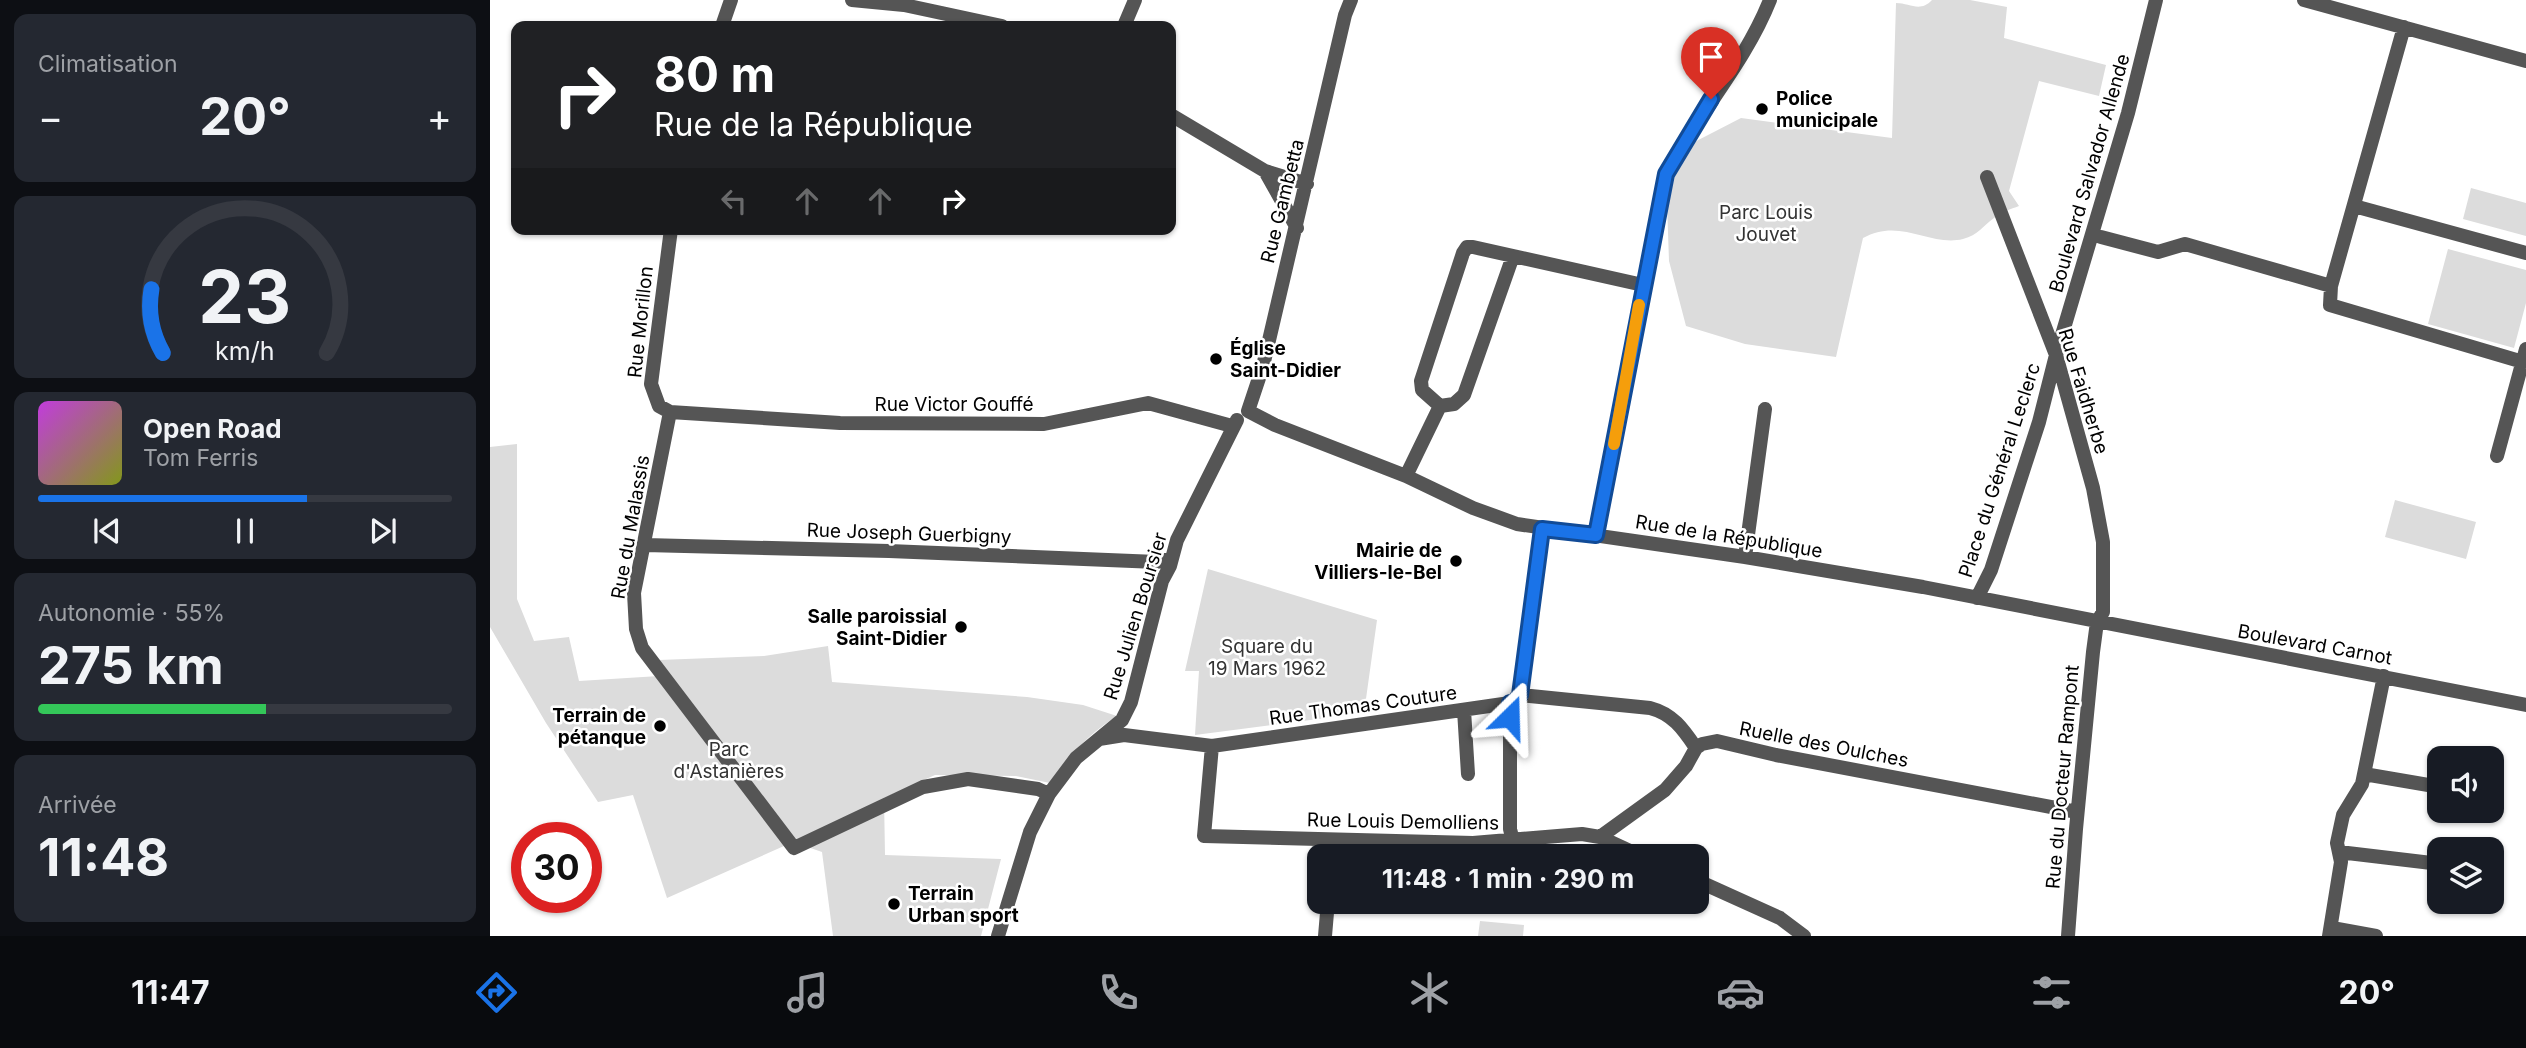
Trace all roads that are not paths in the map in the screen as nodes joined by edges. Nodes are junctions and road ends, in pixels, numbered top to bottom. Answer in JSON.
{"nodes":[{"id":1,"x":730,"y":0,"type":"edge"},
{"id":2,"x":852,"y":0,"type":"edge"},
{"id":3,"x":1135,"y":0,"type":"edge"},
{"id":4,"x":1351,"y":0,"type":"edge"},
{"id":5,"x":1770,"y":0,"type":"edge"},
{"id":6,"x":2156,"y":0,"type":"edge"},
{"id":7,"x":2304,"y":0,"type":"edge"},
{"id":8,"x":876,"y":1,"type":"edge"},
{"id":9,"x":2337,"y":4,"type":"edge"},
{"id":10,"x":724,"y":21,"type":"edge"},
{"id":11,"x":979,"y":21,"type":"edge"},
{"id":12,"x":1126,"y":21,"type":"edge"},
{"id":13,"x":2404,"y":27,"type":"junction"},
{"id":14,"x":2526,"y":61,"type":"edge"},
{"id":15,"x":1176,"y":117,"type":"edge"},
{"id":16,"x":1265,"y":171,"type":"junction"},
{"id":17,"x":1987,"y":177,"type":"dead end"},
{"id":18,"x":1307,"y":184,"type":"junction"},
{"id":19,"x":2354,"y":206,"type":"junction"},
{"id":20,"x":1297,"y":229,"type":"junction"},
{"id":21,"x":670,"y":235,"type":"edge"},
{"id":22,"x":2101,"y":237,"type":"dead end"},
{"id":23,"x":2526,"y":253,"type":"edge"},
{"id":24,"x":1513,"y":256,"type":"junction"},
{"id":25,"x":1643,"y":285,"type":"junction"},
{"id":26,"x":2331,"y":286,"type":"junction"},
{"id":27,"x":2056,"y":355,"type":"junction"},
{"id":28,"x":2524,"y":356,"type":"edge"},
{"id":29,"x":1440,"y":406,"type":"junction"},
{"id":30,"x":665,"y":409,"type":"junction"},
{"id":31,"x":1765,"y":409,"type":"dead end"},
{"id":32,"x":1248,"y":411,"type":"junction"},
{"id":33,"x":1232,"y":426,"type":"junction"},
{"id":34,"x":2497,"y":456,"type":"dead end"},
{"id":35,"x":1406,"y":476,"type":"junction"},
{"id":36,"x":1542,"y":529,"type":"junction"},
{"id":37,"x":1596,"y":535,"type":"junction"},
{"id":38,"x":645,"y":545,"type":"junction"},
{"id":39,"x":1745,"y":556,"type":"junction"},
{"id":40,"x":1172,"y":558,"type":"junction"},
{"id":41,"x":1977,"y":598,"type":"junction"},
{"id":42,"x":2097,"y":622,"type":"junction"},
{"id":43,"x":2384,"y":676,"type":"junction"},
{"id":44,"x":1515,"y":699,"type":"junction"},
{"id":45,"x":2526,"y":705,"type":"edge"},
{"id":46,"x":1464,"y":710,"type":"junction"},
{"id":47,"x":1099,"y":739,"type":"junction"},
{"id":48,"x":1212,"y":746,"type":"junction"},
{"id":49,"x":1696,"y":748,"type":"junction"},
{"id":50,"x":1468,"y":774,"type":"dead end"},
{"id":51,"x":2364,"y":774,"type":"junction"},
{"id":52,"x":2427,"y":785,"type":"edge"},
{"id":53,"x":1049,"y":794,"type":"junction"},
{"id":54,"x":2077,"y":812,"type":"junction"},
{"id":55,"x":1600,"y":837,"type":"junction"},
{"id":56,"x":1334,"y":840,"type":"junction"},
{"id":57,"x":1513,"y":841,"type":"junction"},
{"id":58,"x":1334,"y":844,"type":"edge"},
{"id":59,"x":1615,"y":844,"type":"edge"},
{"id":60,"x":2339,"y":852,"type":"junction"},
{"id":61,"x":2427,"y":862,"type":"edge"},
{"id":62,"x":1709,"y":886,"type":"edge"},
{"id":63,"x":1327,"y":914,"type":"edge"},
{"id":64,"x":2330,"y":932,"type":"edge"},
{"id":65,"x":998,"y":936,"type":"edge"},
{"id":66,"x":1325,"y":936,"type":"edge"},
{"id":67,"x":1804,"y":936,"type":"edge"},
{"id":68,"x":2068,"y":936,"type":"edge"},
{"id":69,"x":2376,"y":936,"type":"edge"}],
"edges":[{"from":1,"to":10,"type":"street"},
{"from":2,"to":8,"type":"street"},
{"from":3,"to":12,"type":"street"},
{"from":4,"to":18,"type":"street","name":"Rue Gambetta"},
{"from":5,"to":25,"type":"street"},
{"from":6,"to":27,"type":"street","name":"Boulevard Salvador Allende"},
{"from":7,"to":9,"type":"street"},
{"from":8,"to":11,"type":"street"},
{"from":9,"to":13,"type":"street"},
{"from":13,"to":14,"type":"street"},
{"from":13,"to":19,"type":"street"},
{"from":15,"to":16,"type":"street"},
{"from":16,"to":18,"type":"street"},
{"from":16,"to":20,"type":"street"},
{"from":17,"to":27,"type":"street","name":"Rue Faidherbe"},
{"from":18,"to":20,"type":"street","name":"Rue Gambetta"},
{"from":19,"to":23,"type":"street"},
{"from":19,"to":26,"type":"street"},
{"from":20,"to":32,"type":"street","name":"Rue Gambetta"},
{"from":21,"to":30,"type":"street","name":"Rue Morillon"},
{"from":22,"to":26,"type":"street"},
{"from":24,"to":25,"type":"street"},
{"from":24,"to":29,"type":"street"},
{"from":24,"to":29,"type":"street"},
{"from":25,"to":37,"type":"street"},
{"from":26,"to":28,"type":"street"},
{"from":27,"to":41,"type":"street","name":"Place du Général Leclerc"},
{"from":27,"to":42,"type":"street","name":"Rue Faidherbe"},
{"from":28,"to":34,"type":"street"},
{"from":29,"to":35,"type":"street"},
{"from":30,"to":33,"type":"street","name":"Rue Victor Gouffé"},
{"from":30,"to":38,"type":"street","name":"Rue du Malassis"},
{"from":31,"to":39,"type":"street"},
{"from":32,"to":33,"type":"street","name":"Rue Julien Boursier"},
{"from":32,"to":35,"type":"street","name":"Rue de la République"},
{"from":33,"to":40,"type":"street","name":"Rue Julien Boursier"},
{"from":35,"to":36,"type":"street","name":"Rue de la République"},
{"from":36,"to":37,"type":"street","name":"Rue de la République"},
{"from":36,"to":44,"type":"street"},
{"from":37,"to":39,"type":"street","name":"Rue de la République"},
{"from":38,"to":40,"type":"street","name":"Rue Joseph Guerbigny"},
{"from":38,"to":53,"type":"street","name":"Rue du Malassis"},
{"from":39,"to":41,"type":"street","name":"Rue de la République"},
{"from":40,"to":47,"type":"street","name":"Rue Julien Boursier"},
{"from":41,"to":42,"type":"street","name":"Rue de la République"},
{"from":42,"to":43,"type":"street","name":"Boulevard Carnot"},
{"from":42,"to":54,"type":"street","name":"Rue du Docteur Rampont"},
{"from":43,"to":45,"type":"street","name":"Boulevard Carnot"},
{"from":43,"to":51,"type":"street"},
{"from":44,"to":46,"type":"street","name":"Rue Thomas Couture"},
{"from":44,"to":49,"type":"street","name":"Rue Thomas Couture"},
{"from":44,"to":57,"type":"street"},
{"from":46,"to":48,"type":"street","name":"Rue Thomas Couture"},
{"from":46,"to":50,"type":"street"},
{"from":47,"to":48,"type":"street","name":"Rue Thomas Couture"},
{"from":47,"to":53,"type":"street","name":"Rue Julien Boursier"},
{"from":48,"to":56,"type":"street","name":"Rue Louis Demolliens"},
{"from":49,"to":54,"type":"street","name":"Ruelle des Oulches"},
{"from":49,"to":55,"type":"street"},
{"from":51,"to":52,"type":"street"},
{"from":51,"to":60,"type":"street"},
{"from":53,"to":65,"type":"street","name":"Rue Julien Boursier"},
{"from":54,"to":68,"type":"street","name":"Rue du Docteur Rampont"},
{"from":55,"to":57,"type":"street","name":"Rue Louis Demolliens"},
{"from":55,"to":59,"type":"street"},
{"from":56,"to":57,"type":"street","name":"Rue Louis Demolliens"},
{"from":56,"to":58,"type":"street"},
{"from":60,"to":61,"type":"street"},
{"from":60,"to":64,"type":"street"},
{"from":62,"to":67,"type":"street"},
{"from":63,"to":66,"type":"street"},
{"from":64,"to":69,"type":"street"}]}
